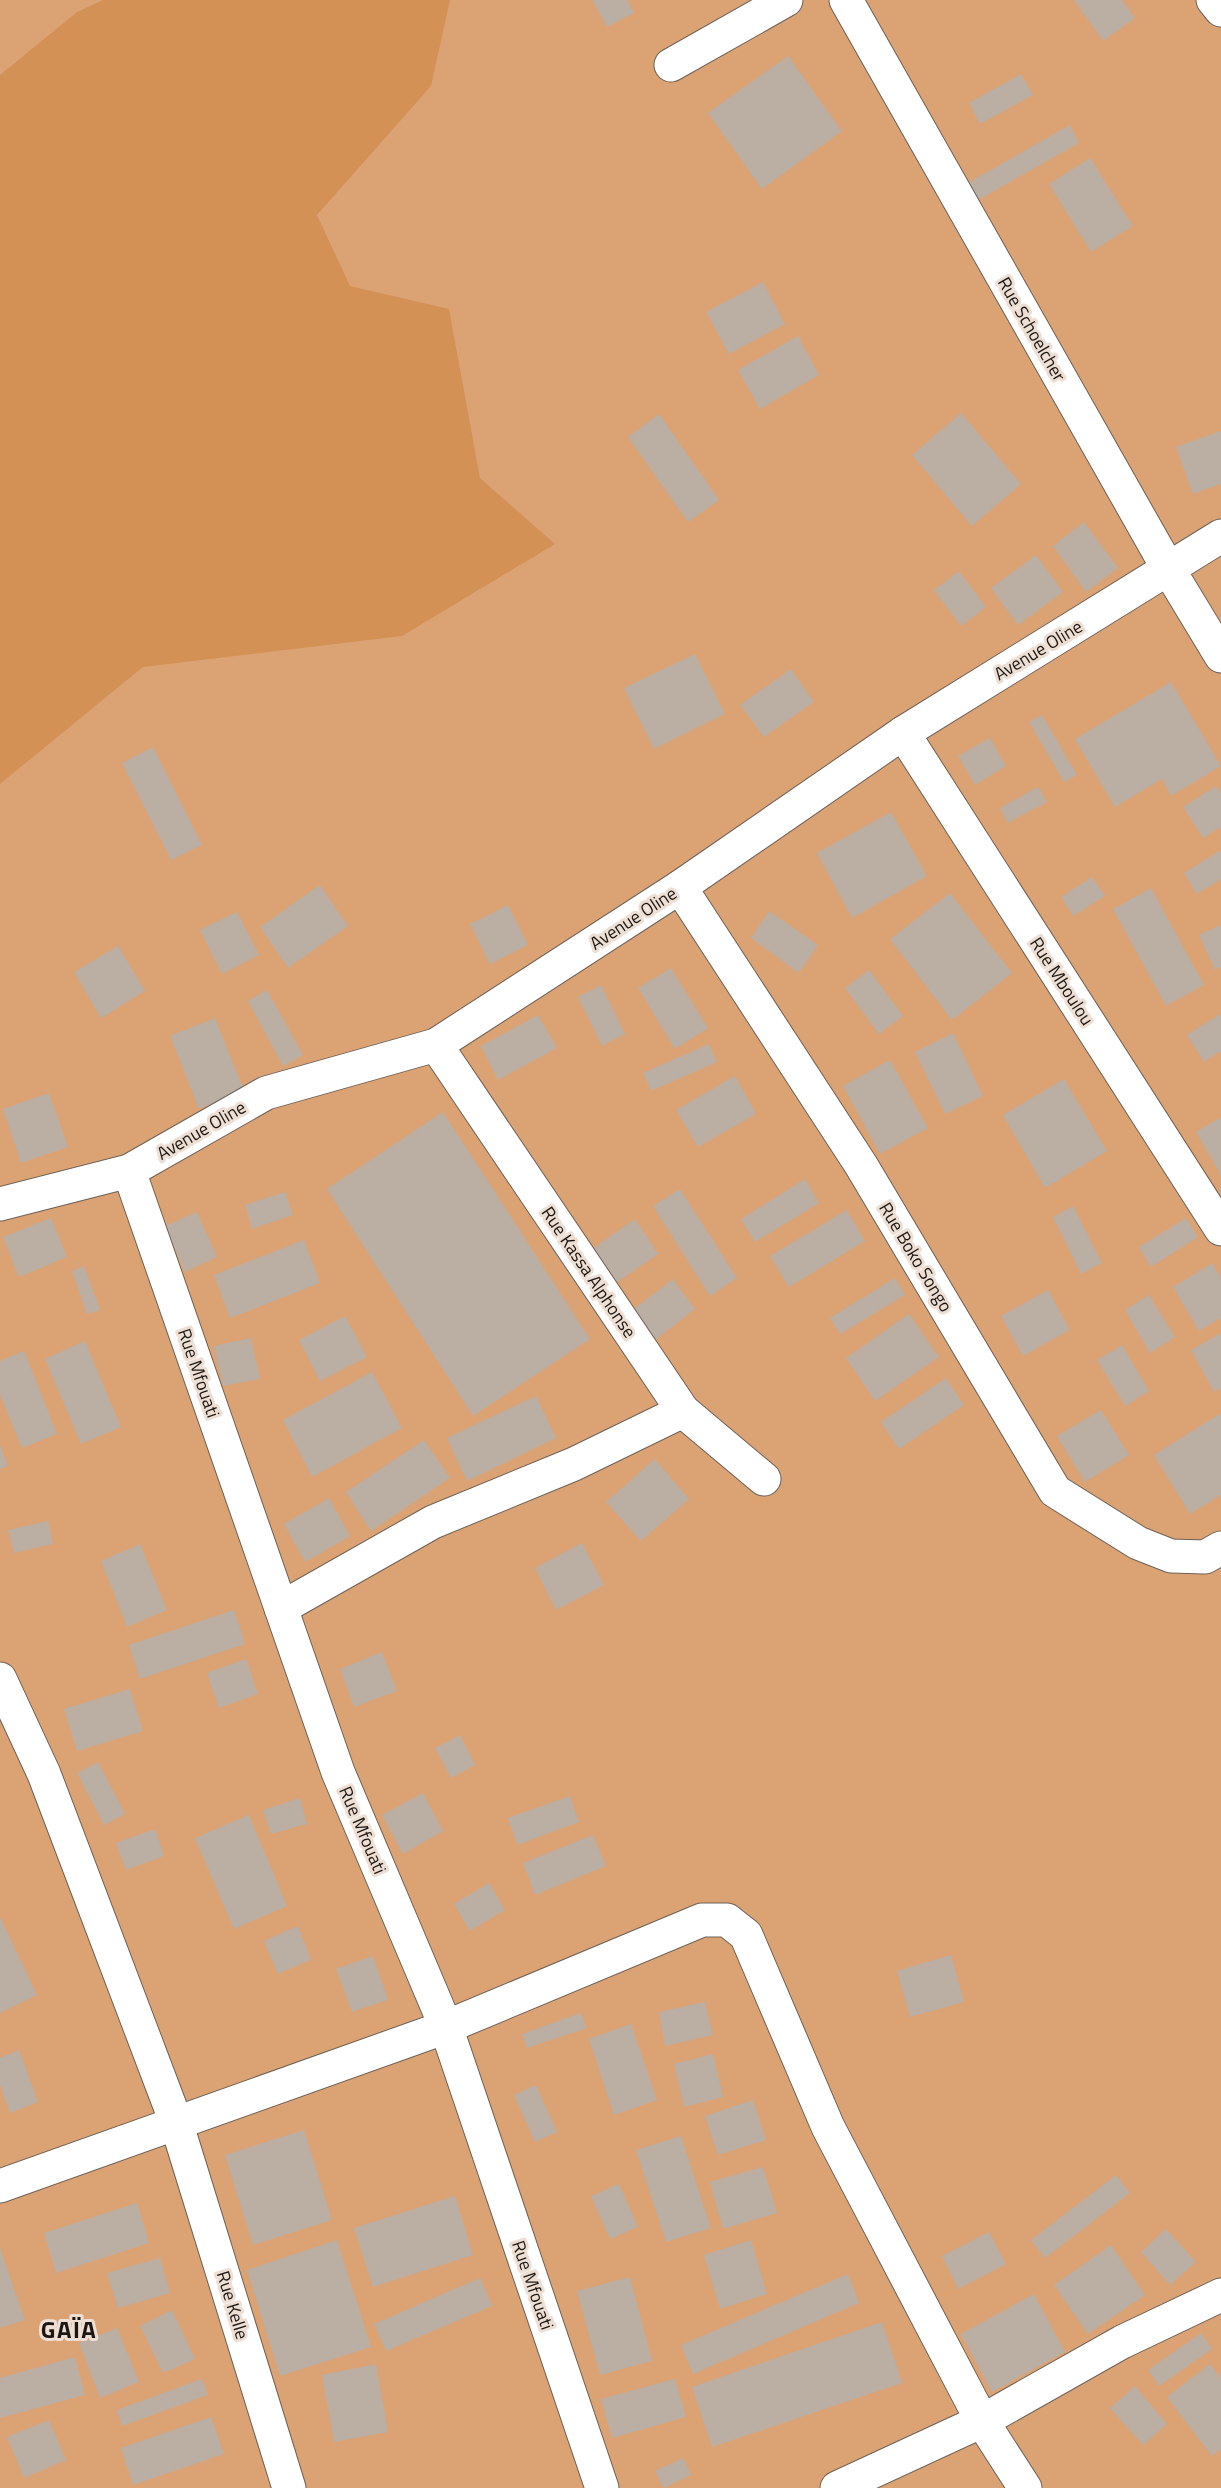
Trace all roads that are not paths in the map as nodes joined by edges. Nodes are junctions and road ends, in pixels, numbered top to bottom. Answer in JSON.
{"nodes":[{"id":1,"x":786,"y":0,"type":"edge"},
{"id":2,"x":846,"y":0,"type":"edge"},
{"id":3,"x":1213,"y":0,"type":"edge"},
{"id":4,"x":1221,"y":10,"type":"edge"},
{"id":5,"x":671,"y":65,"type":"dead end"},
{"id":6,"x":1221,"y":536,"type":"edge"},
{"id":7,"x":1169,"y":570,"type":"junction"},
{"id":8,"x":1221,"y":656,"type":"edge"},
{"id":9,"x":903,"y":733,"type":"junction"},
{"id":10,"x":680,"y":887,"type":"junction"},
{"id":11,"x":436,"y":1046,"type":"junction"},
{"id":12,"x":129,"y":1171,"type":"junction"},
{"id":13,"x":0,"y":1204,"type":"edge"},
{"id":14,"x":1221,"y":1229,"type":"edge"},
{"id":15,"x":682,"y":1411,"type":"junction"},
{"id":16,"x":764,"y":1479,"type":"dead end"},
{"id":17,"x":1213,"y":1552,"type":"edge"},
{"id":18,"x":281,"y":1608,"type":"junction"},
{"id":19,"x":0,"y":1679,"type":"edge"},
{"id":20,"x":446,"y":2027,"type":"junction"},
{"id":21,"x":176,"y":2122,"type":"junction"},
{"id":22,"x":0,"y":2186,"type":"edge"},
{"id":23,"x":1221,"y":2295,"type":"edge"},
{"id":24,"x":982,"y":2421,"type":"junction"},
{"id":25,"x":289,"y":2488,"type":"edge"},
{"id":26,"x":602,"y":2488,"type":"edge"},
{"id":27,"x":837,"y":2488,"type":"edge"},
{"id":28,"x":1024,"y":2488,"type":"edge"}],
"edges":[{"from":1,"to":5,"type":"street"},
{"from":2,"to":7,"type":"street","name":"Rue Schoelcher"},
{"from":3,"to":4,"type":"street"},
{"from":6,"to":7,"type":"street","name":"Avenue Oline"},
{"from":7,"to":8,"type":"street","name":"Rue Schoelcher"},
{"from":7,"to":9,"type":"street","name":"Avenue Oline"},
{"from":9,"to":10,"type":"street","name":"Avenue Oline"},
{"from":9,"to":14,"type":"street","name":"Rue Mboulou"},
{"from":10,"to":11,"type":"street","name":"Avenue Oline"},
{"from":10,"to":17,"type":"street","name":"Rue Boko Songo"},
{"from":11,"to":12,"type":"street","name":"Avenue Oline"},
{"from":11,"to":15,"type":"street","name":"Rue Kassa Alphonse"},
{"from":12,"to":13,"type":"street","name":"Avenue Oline"},
{"from":12,"to":18,"type":"street","name":"Rue Mfouati"},
{"from":15,"to":16,"type":"street","name":"Rue Kassa Alphonse"},
{"from":15,"to":18,"type":"street"},
{"from":18,"to":20,"type":"street","name":"Rue Mfouati"},
{"from":19,"to":21,"type":"street","name":"Rue Kelle"},
{"from":20,"to":21,"type":"street"},
{"from":20,"to":24,"type":"street"},
{"from":20,"to":26,"type":"street","name":"Rue Mfouati"},
{"from":21,"to":22,"type":"street"},
{"from":21,"to":25,"type":"street","name":"Rue Kelle"},
{"from":23,"to":24,"type":"street"},
{"from":24,"to":27,"type":"street"},
{"from":24,"to":28,"type":"street"}]}
